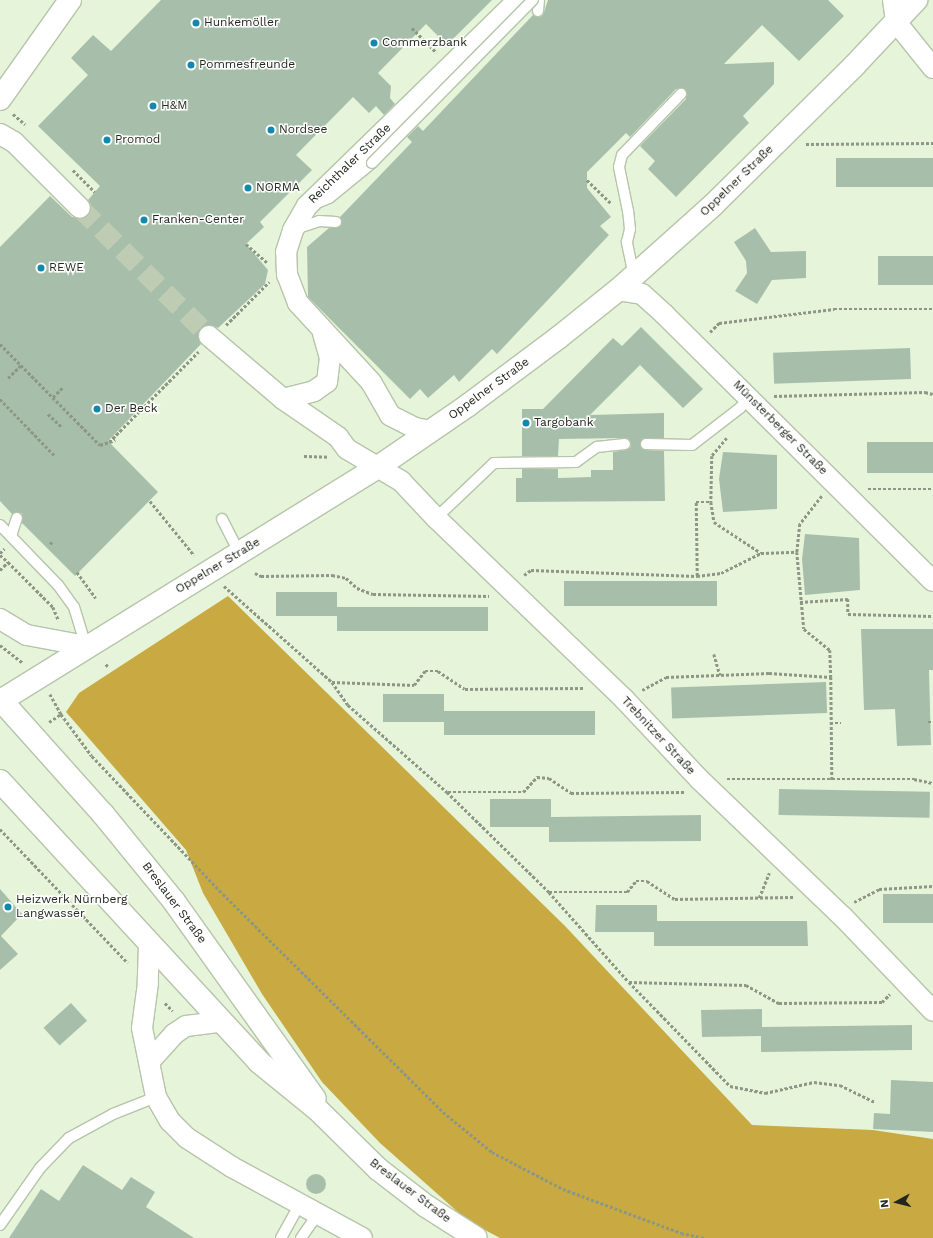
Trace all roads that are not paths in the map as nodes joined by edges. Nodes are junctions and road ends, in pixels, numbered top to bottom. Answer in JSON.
{"nodes":[{"id":1,"x":70,"y":0,"type":"edge"},
{"id":2,"x":518,"y":0,"type":"edge"},
{"id":3,"x":533,"y":0,"type":"edge"},
{"id":4,"x":539,"y":0,"type":"edge"},
{"id":5,"x":893,"y":0,"type":"edge"},
{"id":6,"x":916,"y":0,"type":"edge"},
{"id":7,"x":538,"y":11,"type":"dead end"},
{"id":8,"x":896,"y":22,"type":"junction"},
{"id":9,"x":933,"y":68,"type":"edge"},
{"id":10,"x":681,"y":94,"type":"dead end"},
{"id":11,"x":0,"y":99,"type":"edge"},
{"id":12,"x":0,"y":134,"type":"edge"},
{"id":13,"x":307,"y":206,"type":"junction"},
{"id":14,"x":80,"y":208,"type":"tunnel mouth"},
{"id":15,"x":336,"y":222,"type":"dead end"},
{"id":16,"x":293,"y":230,"type":"junction"},
{"id":17,"x":626,"y":283,"type":"junction"},
{"id":18,"x":323,"y":331,"type":"junction"},
{"id":19,"x":209,"y":336,"type":"tunnel mouth"},
{"id":20,"x":750,"y":397,"type":"junction"},
{"id":21,"x":283,"y":399,"type":"junction"},
{"id":22,"x":430,"y":432,"type":"junction"},
{"id":23,"x":625,"y":444,"type":"dead end"},
{"id":24,"x":646,"y":444,"type":"dead end"},
{"id":25,"x":378,"y":467,"type":"junction"},
{"id":26,"x":17,"y":518,"type":"dead end"},
{"id":27,"x":436,"y":518,"type":"junction"},
{"id":28,"x":222,"y":519,"type":"dead end"},
{"id":29,"x":0,"y":525,"type":"edge"},
{"id":30,"x":11,"y":536,"type":"junction"},
{"id":31,"x":239,"y":553,"type":"junction"},
{"id":32,"x":933,"y":581,"type":"edge"},
{"id":33,"x":0,"y":619,"type":"edge"},
{"id":34,"x":86,"y":646,"type":"junction"},
{"id":35,"x":1,"y":700,"type":"edge"},
{"id":36,"x":0,"y":781,"type":"edge"},
{"id":37,"x":149,"y":945,"type":"junction"},
{"id":38,"x":933,"y":1011,"type":"edge"},
{"id":39,"x":220,"y":1022,"type":"junction"},
{"id":40,"x":149,"y":1062,"type":"junction"},
{"id":41,"x":156,"y":1097,"type":"junction"},
{"id":42,"x":330,"y":1121,"type":"junction"},
{"id":43,"x":299,"y":1206,"type":"junction"},
{"id":44,"x":317,"y":1215,"type":"junction"},
{"id":45,"x":0,"y":1225,"type":"edge"},
{"id":46,"x":281,"y":1238,"type":"edge"},
{"id":47,"x":301,"y":1238,"type":"edge"},
{"id":48,"x":362,"y":1238,"type":"edge"},
{"id":49,"x":476,"y":1238,"type":"edge"}],
"edges":[{"from":1,"to":11,"type":"street"},
{"from":2,"to":13,"type":"street","name":"Reichthaler Straße"},
{"from":3,"to":13,"type":"lane","bridge":true},
{"from":4,"to":7,"type":"lane"},
{"from":5,"to":8,"type":"street"},
{"from":6,"to":8,"type":"street","name":"Oppelner Straße"},
{"from":8,"to":9,"type":"street"},
{"from":8,"to":17,"type":"street","name":"Oppelner Straße"},
{"from":10,"to":17,"type":"lane"},
{"from":12,"to":14,"type":"street"},
{"from":13,"to":16,"type":"street","name":"Reichthaler Straße"},
{"from":15,"to":16,"type":"lane"},
{"from":16,"to":18,"type":"street","name":"Reichthaler Straße"},
{"from":17,"to":20,"type":"street","name":"Münsterberger Straße"},
{"from":17,"to":22,"type":"street","name":"Oppelner Straße"},
{"from":18,"to":21,"type":"street"},
{"from":18,"to":22,"type":"street","name":"Reichthaler Straße"},
{"from":19,"to":21,"type":"street","name":"Trebnitzer Straße"},
{"from":20,"to":24,"type":"lane"},
{"from":20,"to":32,"type":"street","name":"Münsterberger Straße"},
{"from":21,"to":25,"type":"street","name":"Trebnitzer Straße"},
{"from":22,"to":25,"type":"street","name":"Oppelner Straße"},
{"from":23,"to":27,"type":"lane"},
{"from":25,"to":27,"type":"street","name":"Trebnitzer Straße"},
{"from":25,"to":31,"type":"street","name":"Oppelner Straße"},
{"from":26,"to":30,"type":"lane"},
{"from":27,"to":38,"type":"street","name":"Trebnitzer Straße"},
{"from":28,"to":31,"type":"lane"},
{"from":29,"to":30,"type":"lane"},
{"from":30,"to":34,"type":"lane"},
{"from":31,"to":34,"type":"street","name":"Oppelner Straße"},
{"from":33,"to":34,"type":"street"},
{"from":34,"to":35,"type":"street","name":"Oppelner Straße"},
{"from":35,"to":42,"type":"street","name":"Breslauer Straße"},
{"from":36,"to":37,"type":"street","name":"Breslauer Straße"},
{"from":37,"to":39,"type":"street","name":"Breslauer Straße"},
{"from":37,"to":40,"type":"street"},
{"from":39,"to":40,"type":"street"},
{"from":39,"to":42,"type":"street","name":"Breslauer Straße"},
{"from":40,"to":41,"type":"street"},
{"from":41,"to":43,"type":"street"},
{"from":41,"to":45,"type":"lane"},
{"from":42,"to":49,"type":"street","name":"Breslauer Straße"},
{"from":43,"to":44,"type":"street"},
{"from":43,"to":46,"type":"lane"},
{"from":44,"to":47,"type":"lane"},
{"from":44,"to":48,"type":"street"}]}
